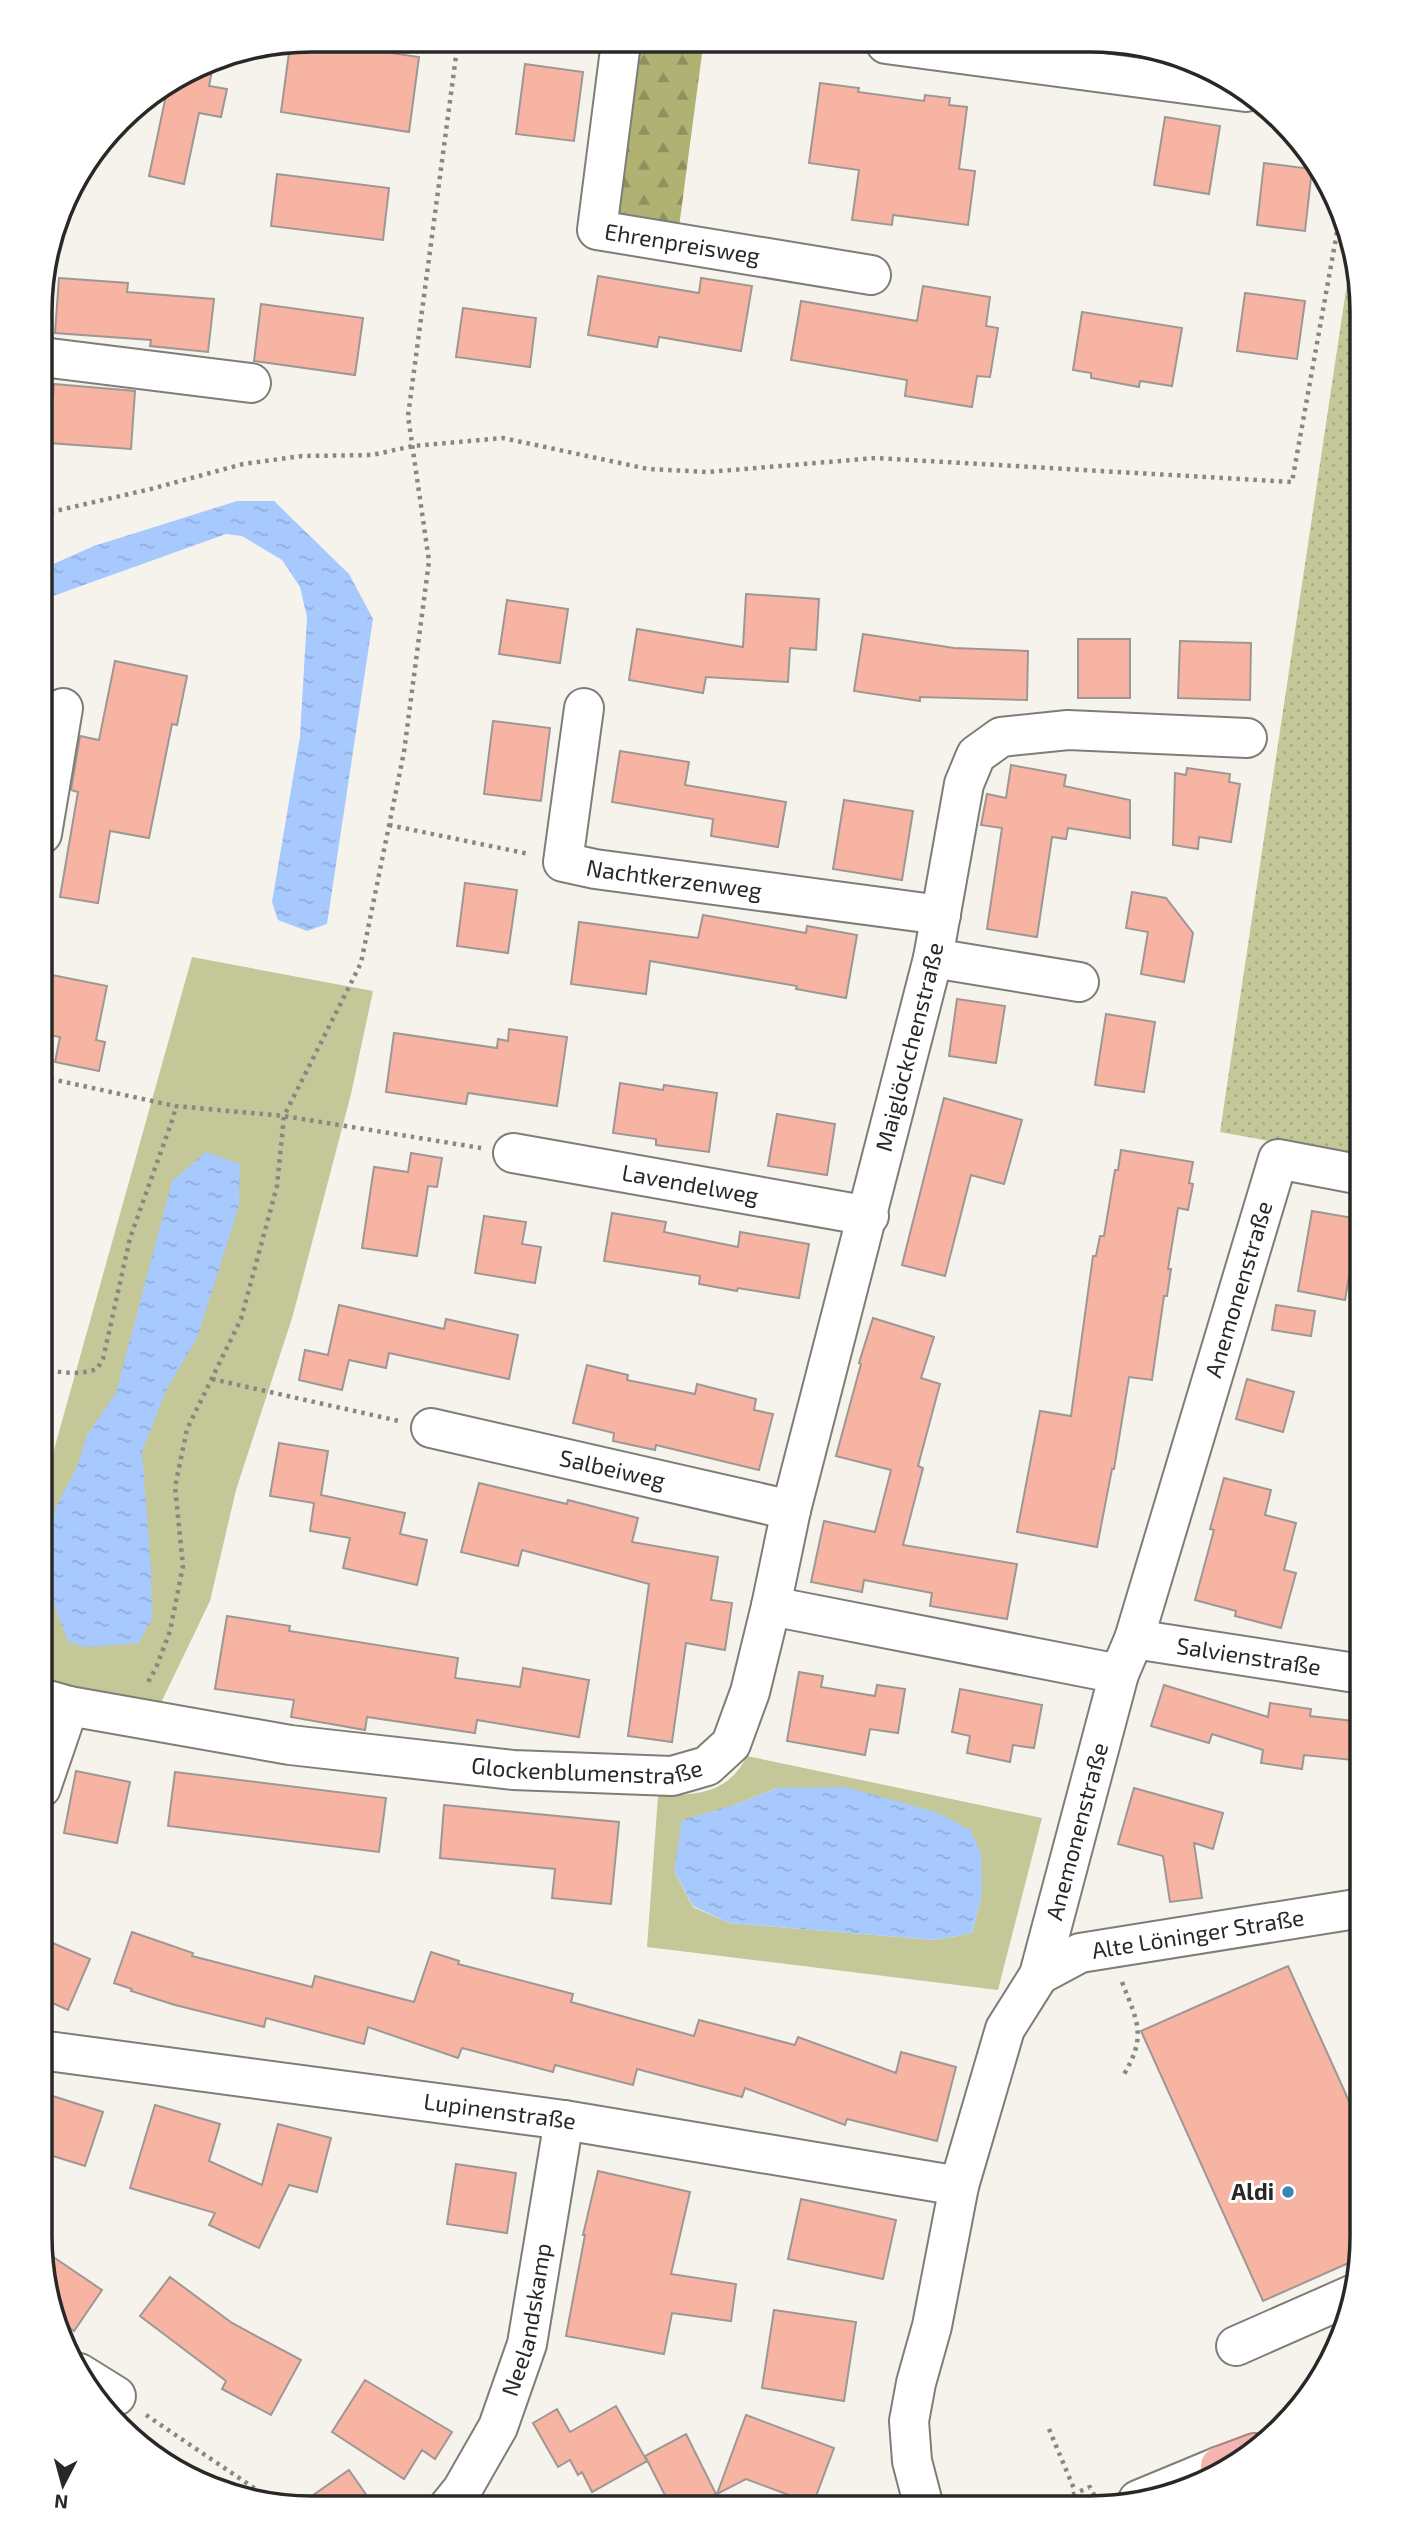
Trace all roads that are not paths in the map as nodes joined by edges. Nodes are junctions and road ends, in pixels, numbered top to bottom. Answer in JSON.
{"nodes":[{"id":1,"x":620,"y":52,"type":"edge"},
{"id":2,"x":946,"y":52,"type":"edge"},
{"id":3,"x":1224,"y":89,"type":"edge"},
{"id":4,"x":872,"y":275,"type":"dead end"},
{"id":5,"x":52,"y":358,"type":"edge"},
{"id":6,"x":251,"y":383,"type":"dead end"},
{"id":7,"x":63,"y":708,"type":"dead end"},
{"id":8,"x":584,"y":708,"type":"dead end"},
{"id":9,"x":1247,"y":738,"type":"dead end"},
{"id":10,"x":52,"y":774,"type":"edge"},
{"id":11,"x":941,"y":915,"type":"junction"},
{"id":12,"x":933,"y":958,"type":"junction"},
{"id":13,"x":1079,"y":982,"type":"dead end"},
{"id":14,"x":513,"y":1153,"type":"road end"},
{"id":15,"x":1350,"y":1173,"type":"edge"},
{"id":16,"x":869,"y":1216,"type":"junction"},
{"id":17,"x":431,"y":1427,"type":"road end"},
{"id":18,"x":791,"y":1510,"type":"junction"},
{"id":19,"x":771,"y":1606,"type":"junction"},
{"id":20,"x":1134,"y":1639,"type":"junction"},
{"id":21,"x":1350,"y":1672,"type":"edge"},
{"id":22,"x":1119,"y":1674,"type":"junction"},
{"id":23,"x":55,"y":1702,"type":"edge"},
{"id":24,"x":52,"y":1720,"type":"edge"},
{"id":25,"x":1350,"y":1910,"type":"edge"},
{"id":26,"x":1039,"y":1975,"type":"junction"},
{"id":27,"x":52,"y":2052,"type":"edge"},
{"id":28,"x":564,"y":2120,"type":"junction"},
{"id":29,"x":958,"y":2186,"type":"junction"},
{"id":30,"x":1343,"y":2299,"type":"edge"},
{"id":31,"x":1236,"y":2346,"type":"dead end"},
{"id":32,"x":101,"y":2387,"type":"edge"},
{"id":33,"x":116,"y":2396,"type":"road end"},
{"id":34,"x":457,"y":2496,"type":"edge"},
{"id":35,"x":921,"y":2496,"type":"edge"}],
"edges":[{"from":1,"to":4,"type":"street","name":"Ehrenpreisweg"},
{"from":2,"to":3,"type":"street"},
{"from":5,"to":6,"type":"street"},
{"from":7,"to":10,"type":"street"},
{"from":8,"to":11,"type":"street","name":"Nachtkerzenweg"},
{"from":9,"to":11,"type":"street","name":"Maiglöckchenstraße"},
{"from":11,"to":12,"type":"street","name":"Maiglöckchenstraße"},
{"from":12,"to":13,"type":"street"},
{"from":12,"to":16,"type":"street","name":"Maiglöckchenstraße"},
{"from":14,"to":16,"type":"street","name":"Lavendelweg"},
{"from":15,"to":20,"type":"street","name":"Anemonenstraße"},
{"from":16,"to":18,"type":"street","name":"Maiglöckchenstraße"},
{"from":17,"to":18,"type":"street","name":"Salbeiweg"},
{"from":18,"to":19,"type":"street","name":"Maiglöckchenstraße"},
{"from":19,"to":22,"type":"street"},
{"from":19,"to":23,"type":"street","name":"Glockenblumenstraße"},
{"from":20,"to":21,"type":"street","name":"Salvienstraße"},
{"from":20,"to":22,"type":"street","name":"Anemonenstraße"},
{"from":22,"to":26,"type":"street","name":"Anemonenstraße"},
{"from":23,"to":24,"type":"street","name":"Glockenblumenstraße"},
{"from":25,"to":26,"type":"street","name":"Alte Löninger Straße"},
{"from":26,"to":29,"type":"street","name":"Anemonenstraße"},
{"from":27,"to":28,"type":"street","name":"Lupinenstraße"},
{"from":28,"to":29,"type":"street","name":"Lupinenstraße"},
{"from":28,"to":34,"type":"street","name":"Neelandskamp"},
{"from":29,"to":35,"type":"street","name":"Anemonenstraße"},
{"from":30,"to":31,"type":"street"},
{"from":32,"to":33,"type":"street"}]}
